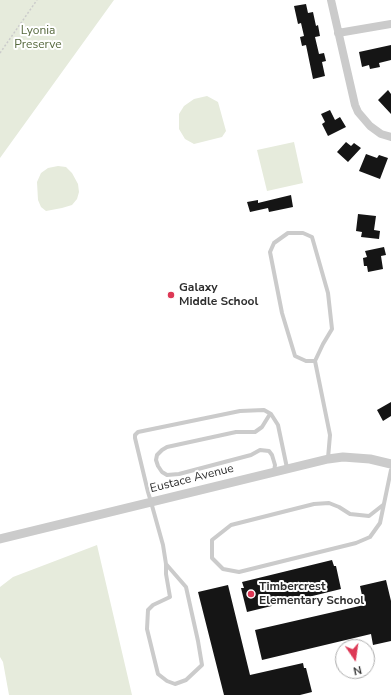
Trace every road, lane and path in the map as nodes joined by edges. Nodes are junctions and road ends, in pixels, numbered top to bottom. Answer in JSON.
{"nodes":[{"id":1,"x":37,"y":0,"type":"edge"},
{"id":2,"x":331,"y":0,"type":"edge"},
{"id":3,"x":391,"y":24,"type":"edge"},
{"id":4,"x":338,"y":33,"type":"junction"},
{"id":5,"x":0,"y":53,"type":"edge"},
{"id":6,"x":391,"y":137,"type":"edge"},
{"id":7,"x":315,"y":361,"type":"junction"},
{"id":8,"x":270,"y":414,"type":"junction"},
{"id":9,"x":328,"y":458,"type":"junction"},
{"id":10,"x":391,"y":464,"type":"edge"},
{"id":11,"x":287,"y":468,"type":"junction"},
{"id":12,"x":391,"y":470,"type":"edge"},
{"id":13,"x":274,"y":472,"type":"junction"},
{"id":14,"x":151,"y":502,"type":"junction"},
{"id":15,"x":383,"y":505,"type":"junction"},
{"id":16,"x":0,"y":539,"type":"edge"},
{"id":17,"x":166,"y":564,"type":"junction"}],
"edges":[{"from":1,"to":5,"type":"path"},
{"from":2,"to":4,"type":"street"},
{"from":3,"to":4,"type":"street"},
{"from":4,"to":6,"type":"street"},
{"from":7,"to":7,"type":"lane"},
{"from":7,"to":9,"type":"lane"},
{"from":8,"to":11,"type":"lane"},
{"from":8,"to":13,"type":"lane"},
{"from":8,"to":14,"type":"lane"},
{"from":9,"to":10,"type":"street","name":"Eustace Avenue"},
{"from":9,"to":11,"type":"street","name":"Eustace Avenue"},
{"from":11,"to":13,"type":"street","name":"Eustace Avenue"},
{"from":12,"to":15,"type":"lane"},
{"from":13,"to":14,"type":"street","name":"Eustace Avenue"},
{"from":14,"to":16,"type":"street","name":"Eustace Avenue"},
{"from":14,"to":17,"type":"lane"},
{"from":15,"to":15,"type":"lane"},
{"from":17,"to":17,"type":"lane"}]}
